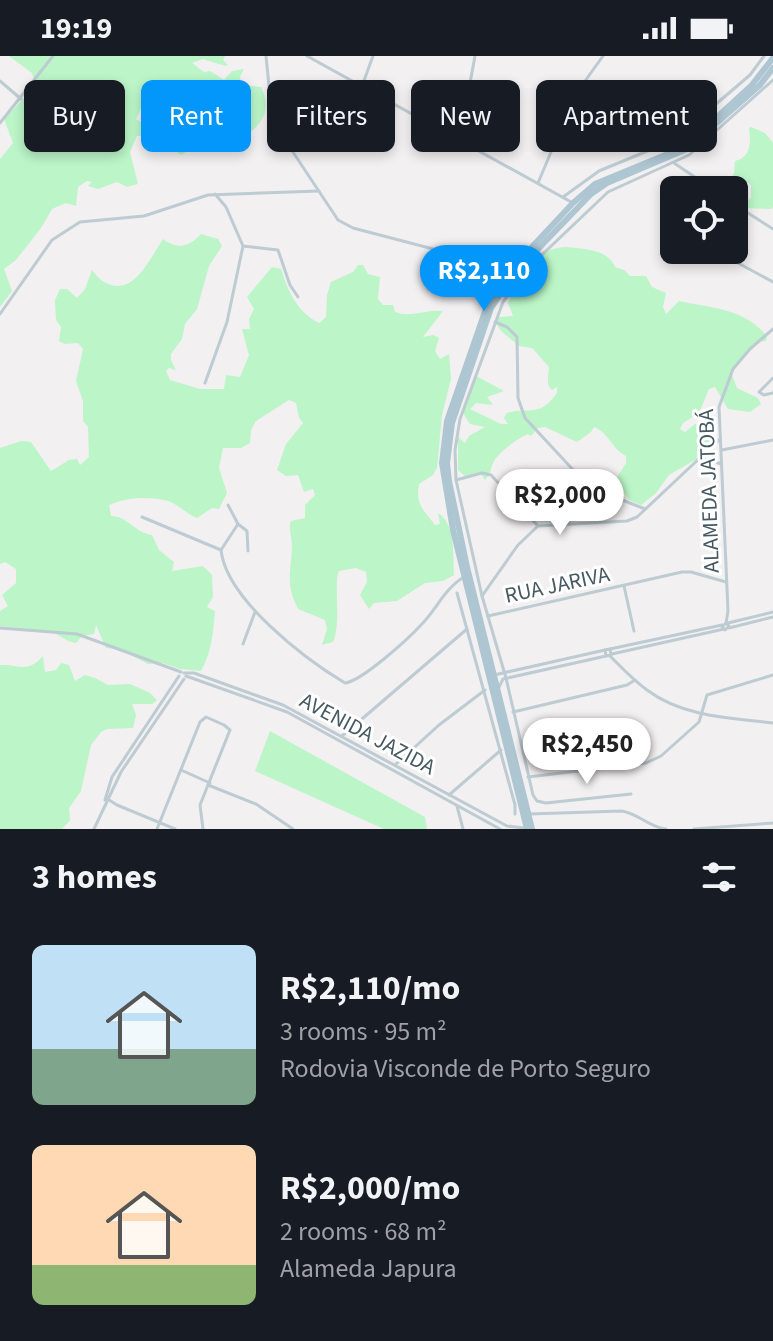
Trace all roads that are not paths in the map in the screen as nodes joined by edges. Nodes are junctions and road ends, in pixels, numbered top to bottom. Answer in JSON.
{"nodes":[{"id":1,"x":53,"y":56,"type":"edge"},
{"id":2,"x":266,"y":56,"type":"edge"},
{"id":3,"x":307,"y":56,"type":"edge"},
{"id":4,"x":373,"y":56,"type":"edge"},
{"id":5,"x":475,"y":56,"type":"edge"},
{"id":6,"x":603,"y":56,"type":"edge"},
{"id":7,"x":764,"y":56,"type":"edge"},
{"id":8,"x":773,"y":58,"type":"edge"},
{"id":9,"x":773,"y":68,"type":"edge"},
{"id":10,"x":351,"y":80,"type":"edge"},
{"id":11,"x":364,"y":80,"type":"edge"},
{"id":12,"x":471,"y":80,"type":"edge"},
{"id":13,"x":773,"y":80,"type":"edge"},
{"id":14,"x":0,"y":81,"type":"edge"},
{"id":15,"x":21,"y":99,"type":"junction"},
{"id":16,"x":0,"y":123,"type":"edge"},
{"id":17,"x":482,"y":152,"type":"edge"},
{"id":18,"x":674,"y":163,"type":"junction"},
{"id":19,"x":693,"y":176,"type":"edge"},
{"id":20,"x":538,"y":183,"type":"junction"},
{"id":21,"x":319,"y":191,"type":"junction"},
{"id":22,"x":215,"y":194,"type":"junction"},
{"id":23,"x":230,"y":195,"type":"junction"},
{"id":24,"x":563,"y":197,"type":"junction"},
{"id":25,"x":573,"y":203,"type":"junction"},
{"id":26,"x":226,"y":207,"type":"junction"},
{"id":27,"x":748,"y":213,"type":"edge"},
{"id":28,"x":773,"y":229,"type":"edge"},
{"id":29,"x":243,"y":246,"type":"junction"},
{"id":30,"x":740,"y":264,"type":"edge"},
{"id":31,"x":773,"y":282,"type":"edge"},
{"id":32,"x":298,"y":297,"type":"dead end"},
{"id":33,"x":490,"y":305,"type":"junction"},
{"id":34,"x":0,"y":314,"type":"edge"},
{"id":35,"x":495,"y":322,"type":"junction"},
{"id":36,"x":773,"y":329,"type":"edge"},
{"id":37,"x":773,"y":378,"type":"edge"},
{"id":38,"x":205,"y":383,"type":"dead end"},
{"id":39,"x":773,"y":393,"type":"edge"},
{"id":40,"x":720,"y":439,"type":"junction"},
{"id":41,"x":773,"y":440,"type":"edge"},
{"id":42,"x":721,"y":450,"type":"junction"},
{"id":43,"x":700,"y":456,"type":"junction"},
{"id":44,"x":721,"y":464,"type":"junction"},
{"id":45,"x":456,"y":480,"type":"junction"},
{"id":46,"x":228,"y":505,"type":"dead end"},
{"id":47,"x":647,"y":510,"type":"junction"},
{"id":48,"x":142,"y":517,"type":"dead end"},
{"id":49,"x":238,"y":524,"type":"junction"},
{"id":50,"x":538,"y":526,"type":"junction"},
{"id":51,"x":221,"y":550,"type":"junction"},
{"id":52,"x":248,"y":551,"type":"dead end"},
{"id":53,"x":464,"y":577,"type":"junction"},
{"id":54,"x":727,"y":582,"type":"junction"},
{"id":55,"x":624,"y":586,"type":"junction"},
{"id":56,"x":457,"y":593,"type":"dead end"},
{"id":57,"x":482,"y":596,"type":"junction"},
{"id":58,"x":255,"y":612,"type":"junction"},
{"id":59,"x":773,"y":614,"type":"edge"},
{"id":60,"x":488,"y":616,"type":"junction"},
{"id":61,"x":726,"y":626,"type":"junction"},
{"id":62,"x":0,"y":628,"type":"edge"},
{"id":63,"x":467,"y":629,"type":"junction"},
{"id":64,"x":634,"y":631,"type":"dead end"},
{"id":65,"x":243,"y":644,"type":"dead end"},
{"id":66,"x":608,"y":653,"type":"junction"},
{"id":67,"x":504,"y":673,"type":"junction"},
{"id":68,"x":183,"y":675,"type":"junction"},
{"id":69,"x":494,"y":675,"type":"junction"},
{"id":70,"x":773,"y":675,"type":"edge"},
{"id":71,"x":506,"y":678,"type":"junction"},
{"id":72,"x":635,"y":680,"type":"junction"},
{"id":73,"x":488,"y":689,"type":"junction"},
{"id":74,"x":499,"y":695,"type":"junction"},
{"id":75,"x":513,"y":712,"type":"junction"},
{"id":76,"x":703,"y":715,"type":"junction"},
{"id":77,"x":773,"y":723,"type":"edge"},
{"id":78,"x":341,"y":738,"type":"junction"},
{"id":79,"x":501,"y":750,"type":"junction"},
{"id":80,"x":394,"y":767,"type":"junction"},
{"id":81,"x":181,"y":770,"type":"junction"},
{"id":82,"x":528,"y":777,"type":"junction"},
{"id":83,"x":209,"y":784,"type":"junction"},
{"id":84,"x":631,"y":794,"type":"dead end"},
{"id":85,"x":449,"y":795,"type":"junction"},
{"id":86,"x":107,"y":798,"type":"junction"},
{"id":87,"x":456,"y":798,"type":"junction"},
{"id":88,"x":457,"y":805,"type":"junction"},
{"id":89,"x":515,"y":814,"type":"dead end"},
{"id":90,"x":529,"y":814,"type":"junction"},
{"id":91,"x":159,"y":823,"type":"junction"},
{"id":92,"x":773,"y":823,"type":"edge"},
{"id":93,"x":530,"y":828,"type":"edge"},
{"id":94,"x":94,"y":829,"type":"edge"},
{"id":95,"x":157,"y":829,"type":"edge"},
{"id":96,"x":175,"y":829,"type":"edge"},
{"id":97,"x":203,"y":829,"type":"edge"},
{"id":98,"x":293,"y":829,"type":"edge"},
{"id":99,"x":463,"y":829,"type":"edge"},
{"id":100,"x":500,"y":829,"type":"edge"},
{"id":101,"x":666,"y":829,"type":"edge"},
{"id":102,"x":694,"y":829,"type":"edge"}],
"edges":[{"from":1,"to":15,"type":"street"},
{"from":2,"to":21,"type":"street"},
{"from":3,"to":10,"type":"street"},
{"from":4,"to":11,"type":"street"},
{"from":5,"to":12,"type":"street"},
{"from":6,"to":20,"type":"street"},
{"from":7,"to":24,"type":"street"},
{"from":8,"to":25,"type":"main road"},
{"from":9,"to":33,"type":"main road"},
{"from":13,"to":18,"type":"street"},
{"from":14,"to":15,"type":"street"},
{"from":15,"to":16,"type":"street"},
{"from":17,"to":20,"type":"street"},
{"from":18,"to":19,"type":"street"},
{"from":18,"to":35,"type":"street"},
{"from":20,"to":24,"type":"street"},
{"from":21,"to":23,"type":"street"},
{"from":21,"to":33,"type":"street"},
{"from":22,"to":23,"type":"street"},
{"from":22,"to":26,"type":"street"},
{"from":22,"to":34,"type":"street"},
{"from":23,"to":26,"type":"street"},
{"from":24,"to":25,"type":"street"},
{"from":25,"to":33,"type":"main road"},
{"from":26,"to":29,"type":"street"},
{"from":27,"to":28,"type":"street"},
{"from":29,"to":32,"type":"street"},
{"from":29,"to":38,"type":"street"},
{"from":30,"to":31,"type":"street"},
{"from":33,"to":53,"type":"main road"},
{"from":33,"to":69,"type":"main road"},
{"from":35,"to":45,"type":"street"},
{"from":35,"to":47,"type":"street"},
{"from":36,"to":40,"type":"street","name":"ALAMEDA JATOBÁ"},
{"from":37,"to":39,"type":"street"},
{"from":40,"to":42,"type":"street","name":"ALAMEDA JATOBÁ"},
{"from":40,"to":43,"type":"street"},
{"from":41,"to":42,"type":"street"},
{"from":42,"to":44,"type":"street","name":"ALAMEDA JATOBÁ"},
{"from":43,"to":44,"type":"street"},
{"from":43,"to":47,"type":"street"},
{"from":44,"to":54,"type":"street","name":"ALAMEDA JATOBÁ"},
{"from":45,"to":50,"type":"street"},
{"from":45,"to":57,"type":"street"},
{"from":46,"to":49,"type":"street"},
{"from":47,"to":50,"type":"street"},
{"from":48,"to":51,"type":"street"},
{"from":49,"to":51,"type":"street"},
{"from":49,"to":52,"type":"street"},
{"from":50,"to":57,"type":"street"},
{"from":51,"to":58,"type":"street"},
{"from":53,"to":58,"type":"street"},
{"from":53,"to":73,"type":"main road"},
{"from":54,"to":55,"type":"street","name":"RUA JARIVA"},
{"from":54,"to":61,"type":"street","name":"ALAMEDA JATOBÁ"},
{"from":55,"to":60,"type":"street","name":"RUA JARIVA"},
{"from":55,"to":64,"type":"street"},
{"from":56,"to":63,"type":"street"},
{"from":57,"to":60,"type":"street"},
{"from":58,"to":65,"type":"street"},
{"from":59,"to":61,"type":"street"},
{"from":60,"to":67,"type":"street"},
{"from":61,"to":66,"type":"street"},
{"from":62,"to":68,"type":"street","name":"AVENIDA JAZIDA"},
{"from":63,"to":73,"type":"street"},
{"from":63,"to":78,"type":"street"},
{"from":66,"to":67,"type":"street"},
{"from":66,"to":71,"type":"street"},
{"from":66,"to":72,"type":"street"},
{"from":67,"to":69,"type":"street"},
{"from":67,"to":71,"type":"street"},
{"from":68,"to":78,"type":"street","name":"AVENIDA JAZIDA"},
{"from":68,"to":86,"type":"street"},
{"from":69,"to":73,"type":"main road"},
{"from":69,"to":74,"type":"main road"},
{"from":70,"to":76,"type":"street"},
{"from":71,"to":74,"type":"street"},
{"from":71,"to":75,"type":"street"},
{"from":72,"to":75,"type":"street"},
{"from":72,"to":76,"type":"street"},
{"from":73,"to":79,"type":"street"},
{"from":73,"to":80,"type":"street"},
{"from":73,"to":93,"type":"main road"},
{"from":74,"to":90,"type":"main road"},
{"from":75,"to":82,"type":"street"},
{"from":76,"to":77,"type":"street"},
{"from":76,"to":82,"type":"street"},
{"from":78,"to":80,"type":"street","name":"AVENIDA JAZIDA"},
{"from":79,"to":85,"type":"street"},
{"from":79,"to":89,"type":"street"},
{"from":80,"to":85,"type":"street","name":"AVENIDA JAZIDA"},
{"from":80,"to":88,"type":"street","name":"AVENIDA JAZIDA"},
{"from":81,"to":83,"type":"street"},
{"from":81,"to":83,"type":"street"},
{"from":81,"to":91,"type":"street"},
{"from":82,"to":84,"type":"street"},
{"from":83,"to":97,"type":"street"},
{"from":83,"to":98,"type":"street"},
{"from":85,"to":87,"type":"street","name":"AVENIDA JAZIDA"},
{"from":86,"to":91,"type":"street"},
{"from":86,"to":94,"type":"street"},
{"from":87,"to":88,"type":"street"},
{"from":87,"to":93,"type":"street","name":"AVENIDA JAZIDA"},
{"from":88,"to":99,"type":"street"},
{"from":88,"to":100,"type":"street","name":"AVENIDA JAZIDA"},
{"from":90,"to":93,"type":"main road"},
{"from":90,"to":101,"type":"street"},
{"from":91,"to":95,"type":"street"},
{"from":91,"to":96,"type":"street"},
{"from":92,"to":102,"type":"street"}]}
